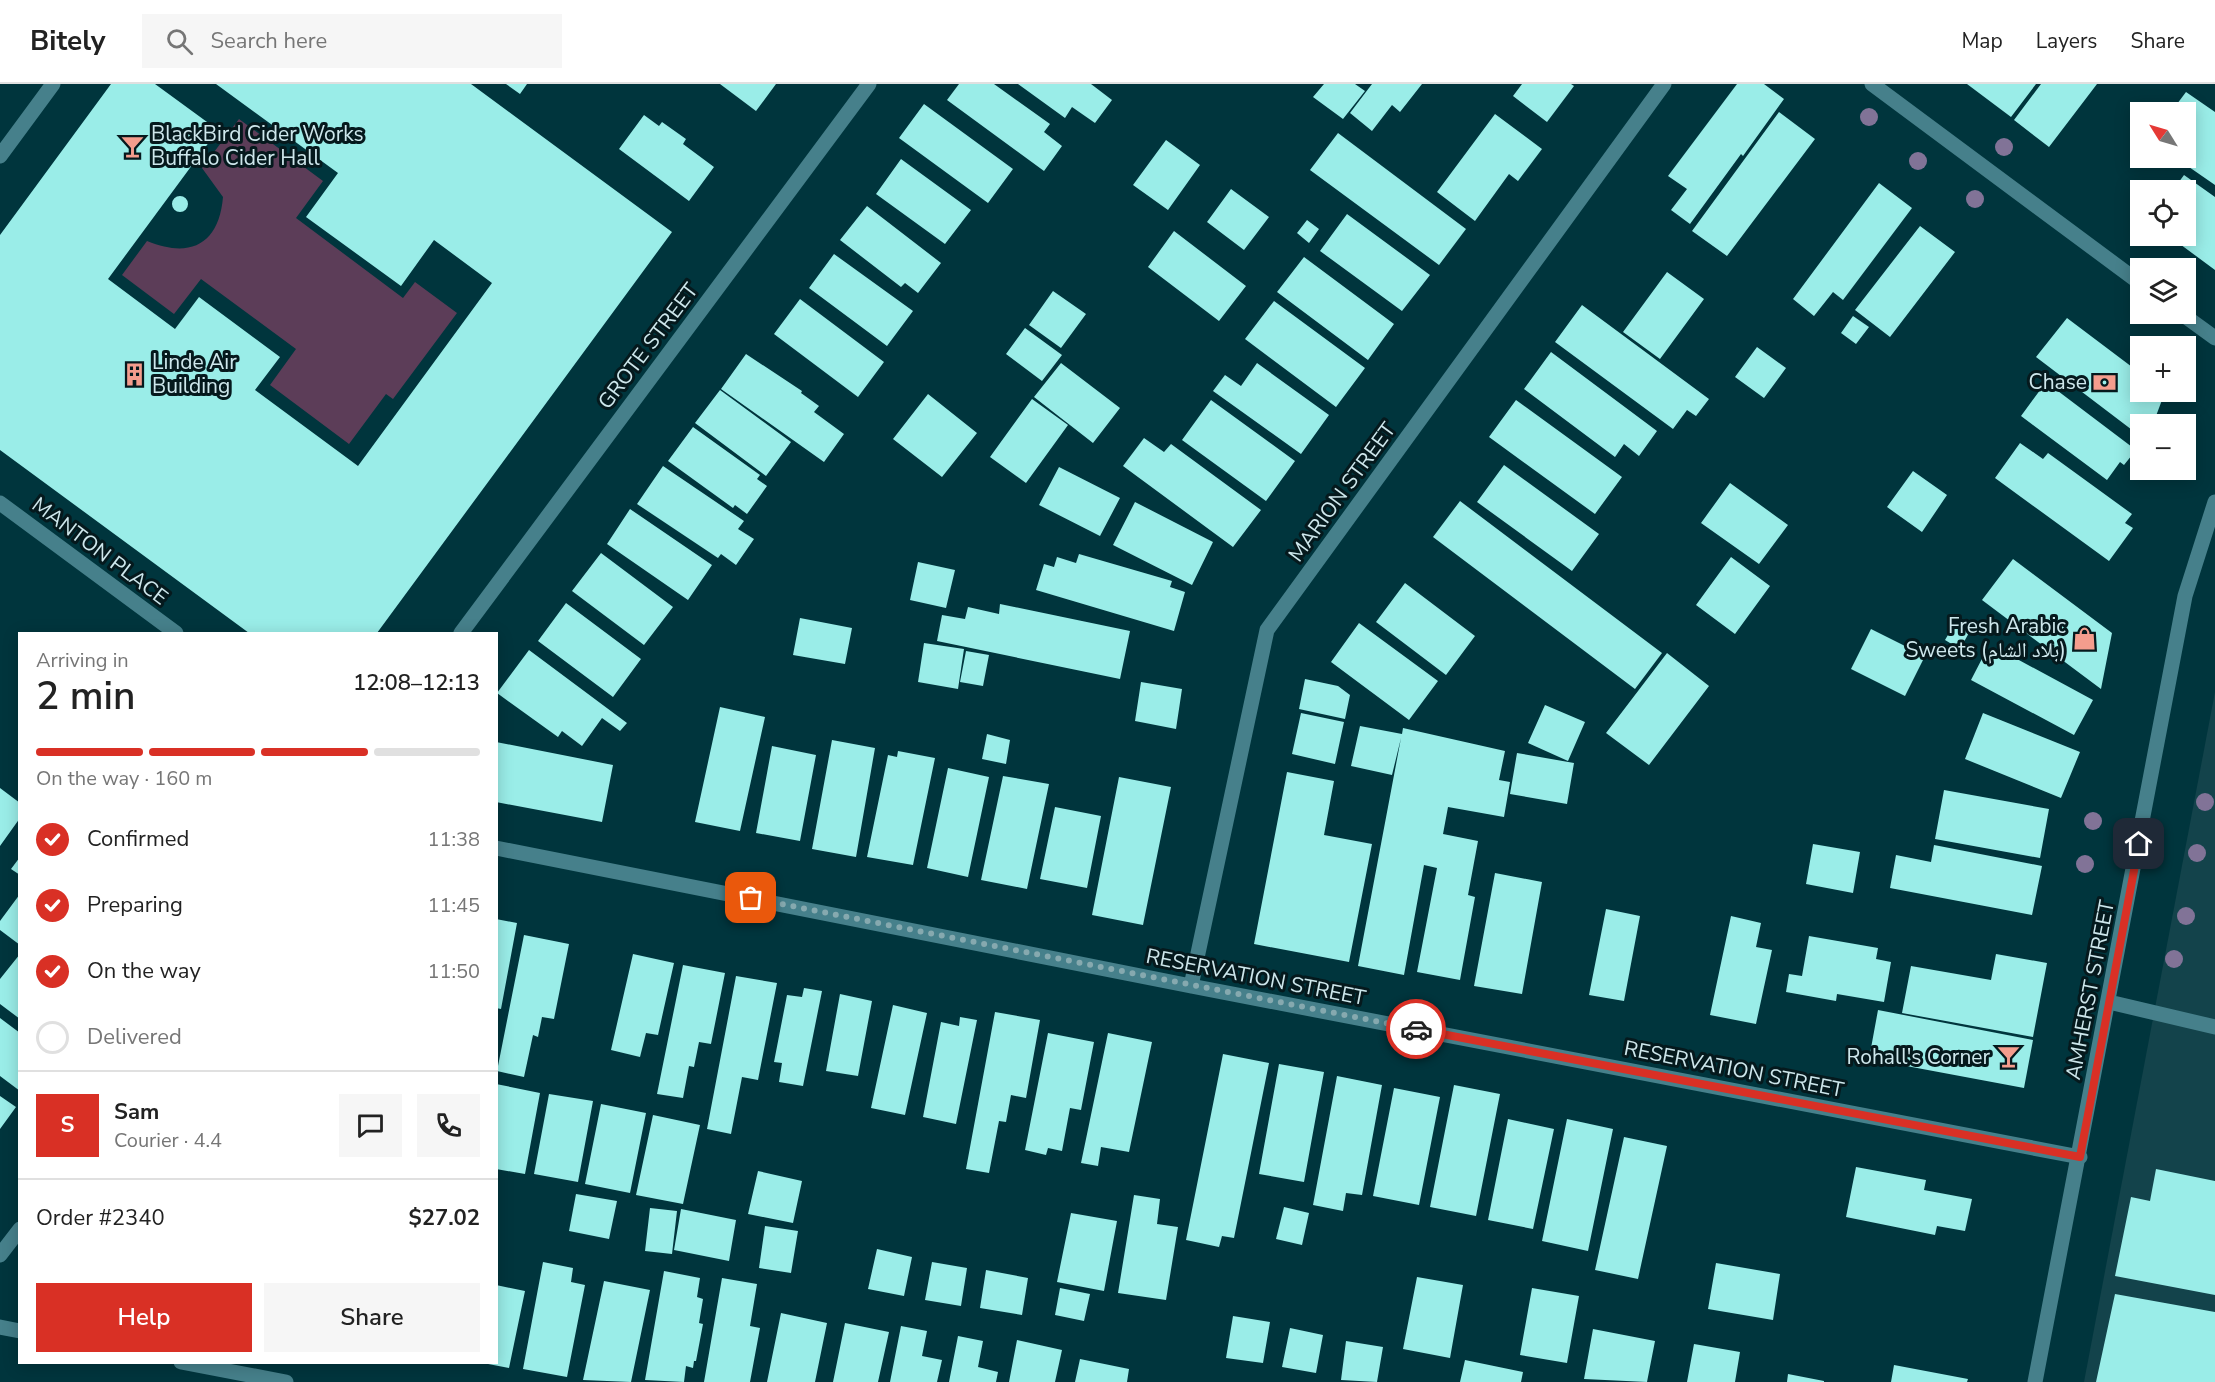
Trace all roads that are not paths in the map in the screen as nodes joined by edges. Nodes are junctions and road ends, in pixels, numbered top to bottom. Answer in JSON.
{"nodes":[{"id":1,"x":53,"y":84,"type":"edge"},
{"id":2,"x":869,"y":84,"type":"edge"},
{"id":3,"x":1664,"y":84,"type":"edge"},
{"id":4,"x":1872,"y":84,"type":"edge"},
{"id":5,"x":0,"y":156,"type":"edge"},
{"id":6,"x":2130,"y":276,"type":"edge"},
{"id":7,"x":2196,"y":324,"type":"edge"},
{"id":8,"x":2215,"y":338,"type":"edge"},
{"id":9,"x":2215,"y":502,"type":"edge"},
{"id":10,"x":0,"y":503,"type":"edge"},
{"id":11,"x":175,"y":632,"type":"edge"},
{"id":12,"x":462,"y":632,"type":"edge"},
{"id":13,"x":498,"y":848,"type":"edge"},
{"id":14,"x":1191,"y":986,"type":"junction"},
{"id":15,"x":2109,"y":1002,"type":"junction"},
{"id":16,"x":2215,"y":1027,"type":"edge"},
{"id":17,"x":2080,"y":1157,"type":"junction"},
{"id":18,"x":18,"y":1231,"type":"edge"},
{"id":19,"x":0,"y":1255,"type":"edge"},
{"id":20,"x":0,"y":1327,"type":"edge"},
{"id":21,"x":18,"y":1331,"type":"edge"},
{"id":22,"x":192,"y":1364,"type":"edge"},
{"id":23,"x":286,"y":1382,"type":"edge"},
{"id":24,"x":2035,"y":1382,"type":"edge"}],
"edges":[{"from":1,"to":5,"type":"street"},
{"from":2,"to":12,"type":"street","name":"GROTE STREET"},
{"from":3,"to":14,"type":"street","name":"MARION STREET"},
{"from":4,"to":6,"type":"street"},
{"from":7,"to":8,"type":"street"},
{"from":9,"to":15,"type":"street","name":"AMHERST STREET"},
{"from":10,"to":11,"type":"street","name":"MANTON PLACE"},
{"from":13,"to":14,"type":"street","name":"RESERVATION STREET"},
{"from":14,"to":17,"type":"street","name":"RESERVATION STREET"},
{"from":15,"to":16,"type":"street"},
{"from":15,"to":17,"type":"street","name":"AMHERST STREET"},
{"from":17,"to":24,"type":"street","name":"AMHERST STREET"},
{"from":18,"to":19,"type":"street"},
{"from":20,"to":21,"type":"street"},
{"from":22,"to":23,"type":"street"}]}
